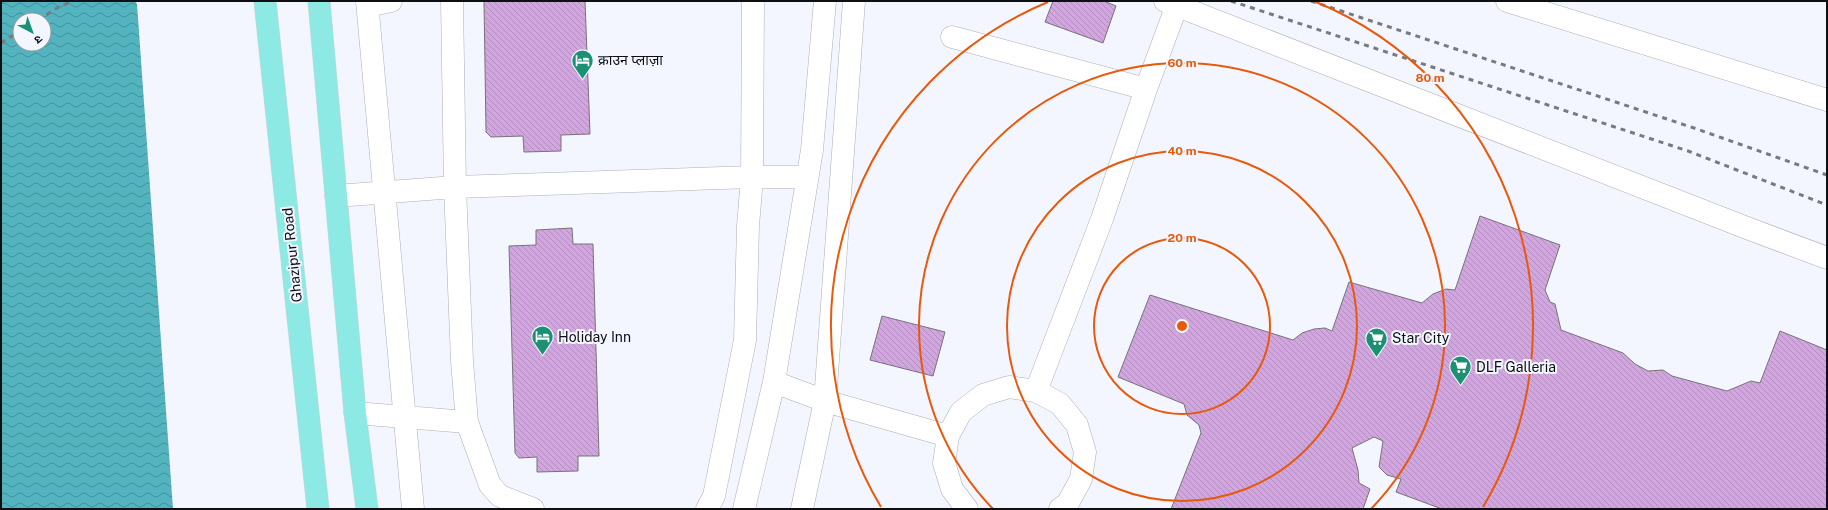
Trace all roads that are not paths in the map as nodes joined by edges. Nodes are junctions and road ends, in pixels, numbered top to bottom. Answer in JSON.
{"nodes":[{"id":1,"x":265,"y":1,"type":"edge"},
{"id":2,"x":319,"y":1,"type":"edge"},
{"id":3,"x":391,"y":1,"type":"edge"},
{"id":4,"x":452,"y":1,"type":"edge"},
{"id":5,"x":753,"y":1,"type":"edge"},
{"id":6,"x":825,"y":1,"type":"edge"},
{"id":7,"x":854,"y":1,"type":"edge"},
{"id":8,"x":1507,"y":1,"type":"edge"},
{"id":9,"x":368,"y":3,"type":"edge"},
{"id":10,"x":1171,"y":3,"type":"edge"},
{"id":11,"x":952,"y":37,"type":"dead end"},
{"id":12,"x":1146,"y":89,"type":"junction"},
{"id":13,"x":1827,"y":100,"type":"edge"},
{"id":14,"x":752,"y":177,"type":"junction"},
{"id":15,"x":807,"y":177,"type":"junction"},
{"id":16,"x":455,"y":187,"type":"junction"},
{"id":17,"x":385,"y":192,"type":"junction"},
{"id":18,"x":336,"y":196,"type":"junction"},
{"id":19,"x":1827,"y":258,"type":"edge"},
{"id":20,"x":774,"y":382,"type":"junction"},
{"id":21,"x":1036,"y":390,"type":"junction"},
{"id":22,"x":825,"y":401,"type":"junction"},
{"id":23,"x":355,"y":413,"type":"junction"},
{"id":24,"x":405,"y":416,"type":"junction"},
{"id":25,"x":467,"y":422,"type":"junction"},
{"id":26,"x":948,"y":436,"type":"junction"},
{"id":27,"x":318,"y":509,"type":"edge"},
{"id":28,"x":368,"y":509,"type":"edge"},
{"id":29,"x":413,"y":509,"type":"edge"},
{"id":30,"x":533,"y":509,"type":"edge"},
{"id":31,"x":707,"y":509,"type":"edge"},
{"id":32,"x":744,"y":509,"type":"edge"},
{"id":33,"x":802,"y":509,"type":"edge"},
{"id":34,"x":967,"y":509,"type":"edge"},
{"id":35,"x":1060,"y":509,"type":"edge"}],
"edges":[{"from":1,"to":27,"type":"main road","name":"Ghazipur Road"},
{"from":2,"to":18,"type":"main road"},
{"from":3,"to":9,"type":"street"},
{"from":4,"to":16,"type":"street"},
{"from":5,"to":14,"type":"street"},
{"from":6,"to":15,"type":"street"},
{"from":7,"to":22,"type":"street"},
{"from":8,"to":13,"type":"street"},
{"from":9,"to":17,"type":"street"},
{"from":10,"to":12,"type":"street"},
{"from":10,"to":19,"type":"street"},
{"from":11,"to":12,"type":"street"},
{"from":12,"to":21,"type":"street"},
{"from":14,"to":15,"type":"street"},
{"from":14,"to":16,"type":"street"},
{"from":14,"to":31,"type":"street"},
{"from":15,"to":20,"type":"street"},
{"from":16,"to":17,"type":"street"},
{"from":16,"to":25,"type":"street"},
{"from":17,"to":18,"type":"street"},
{"from":17,"to":24,"type":"street"},
{"from":18,"to":23,"type":"main road"},
{"from":20,"to":22,"type":"street"},
{"from":20,"to":32,"type":"street"},
{"from":21,"to":26,"type":"street"},
{"from":21,"to":35,"type":"street"},
{"from":22,"to":26,"type":"street"},
{"from":22,"to":33,"type":"street"},
{"from":23,"to":24,"type":"street"},
{"from":23,"to":28,"type":"main road"},
{"from":24,"to":25,"type":"street"},
{"from":24,"to":29,"type":"street"},
{"from":25,"to":30,"type":"street"},
{"from":26,"to":34,"type":"street"}]}
